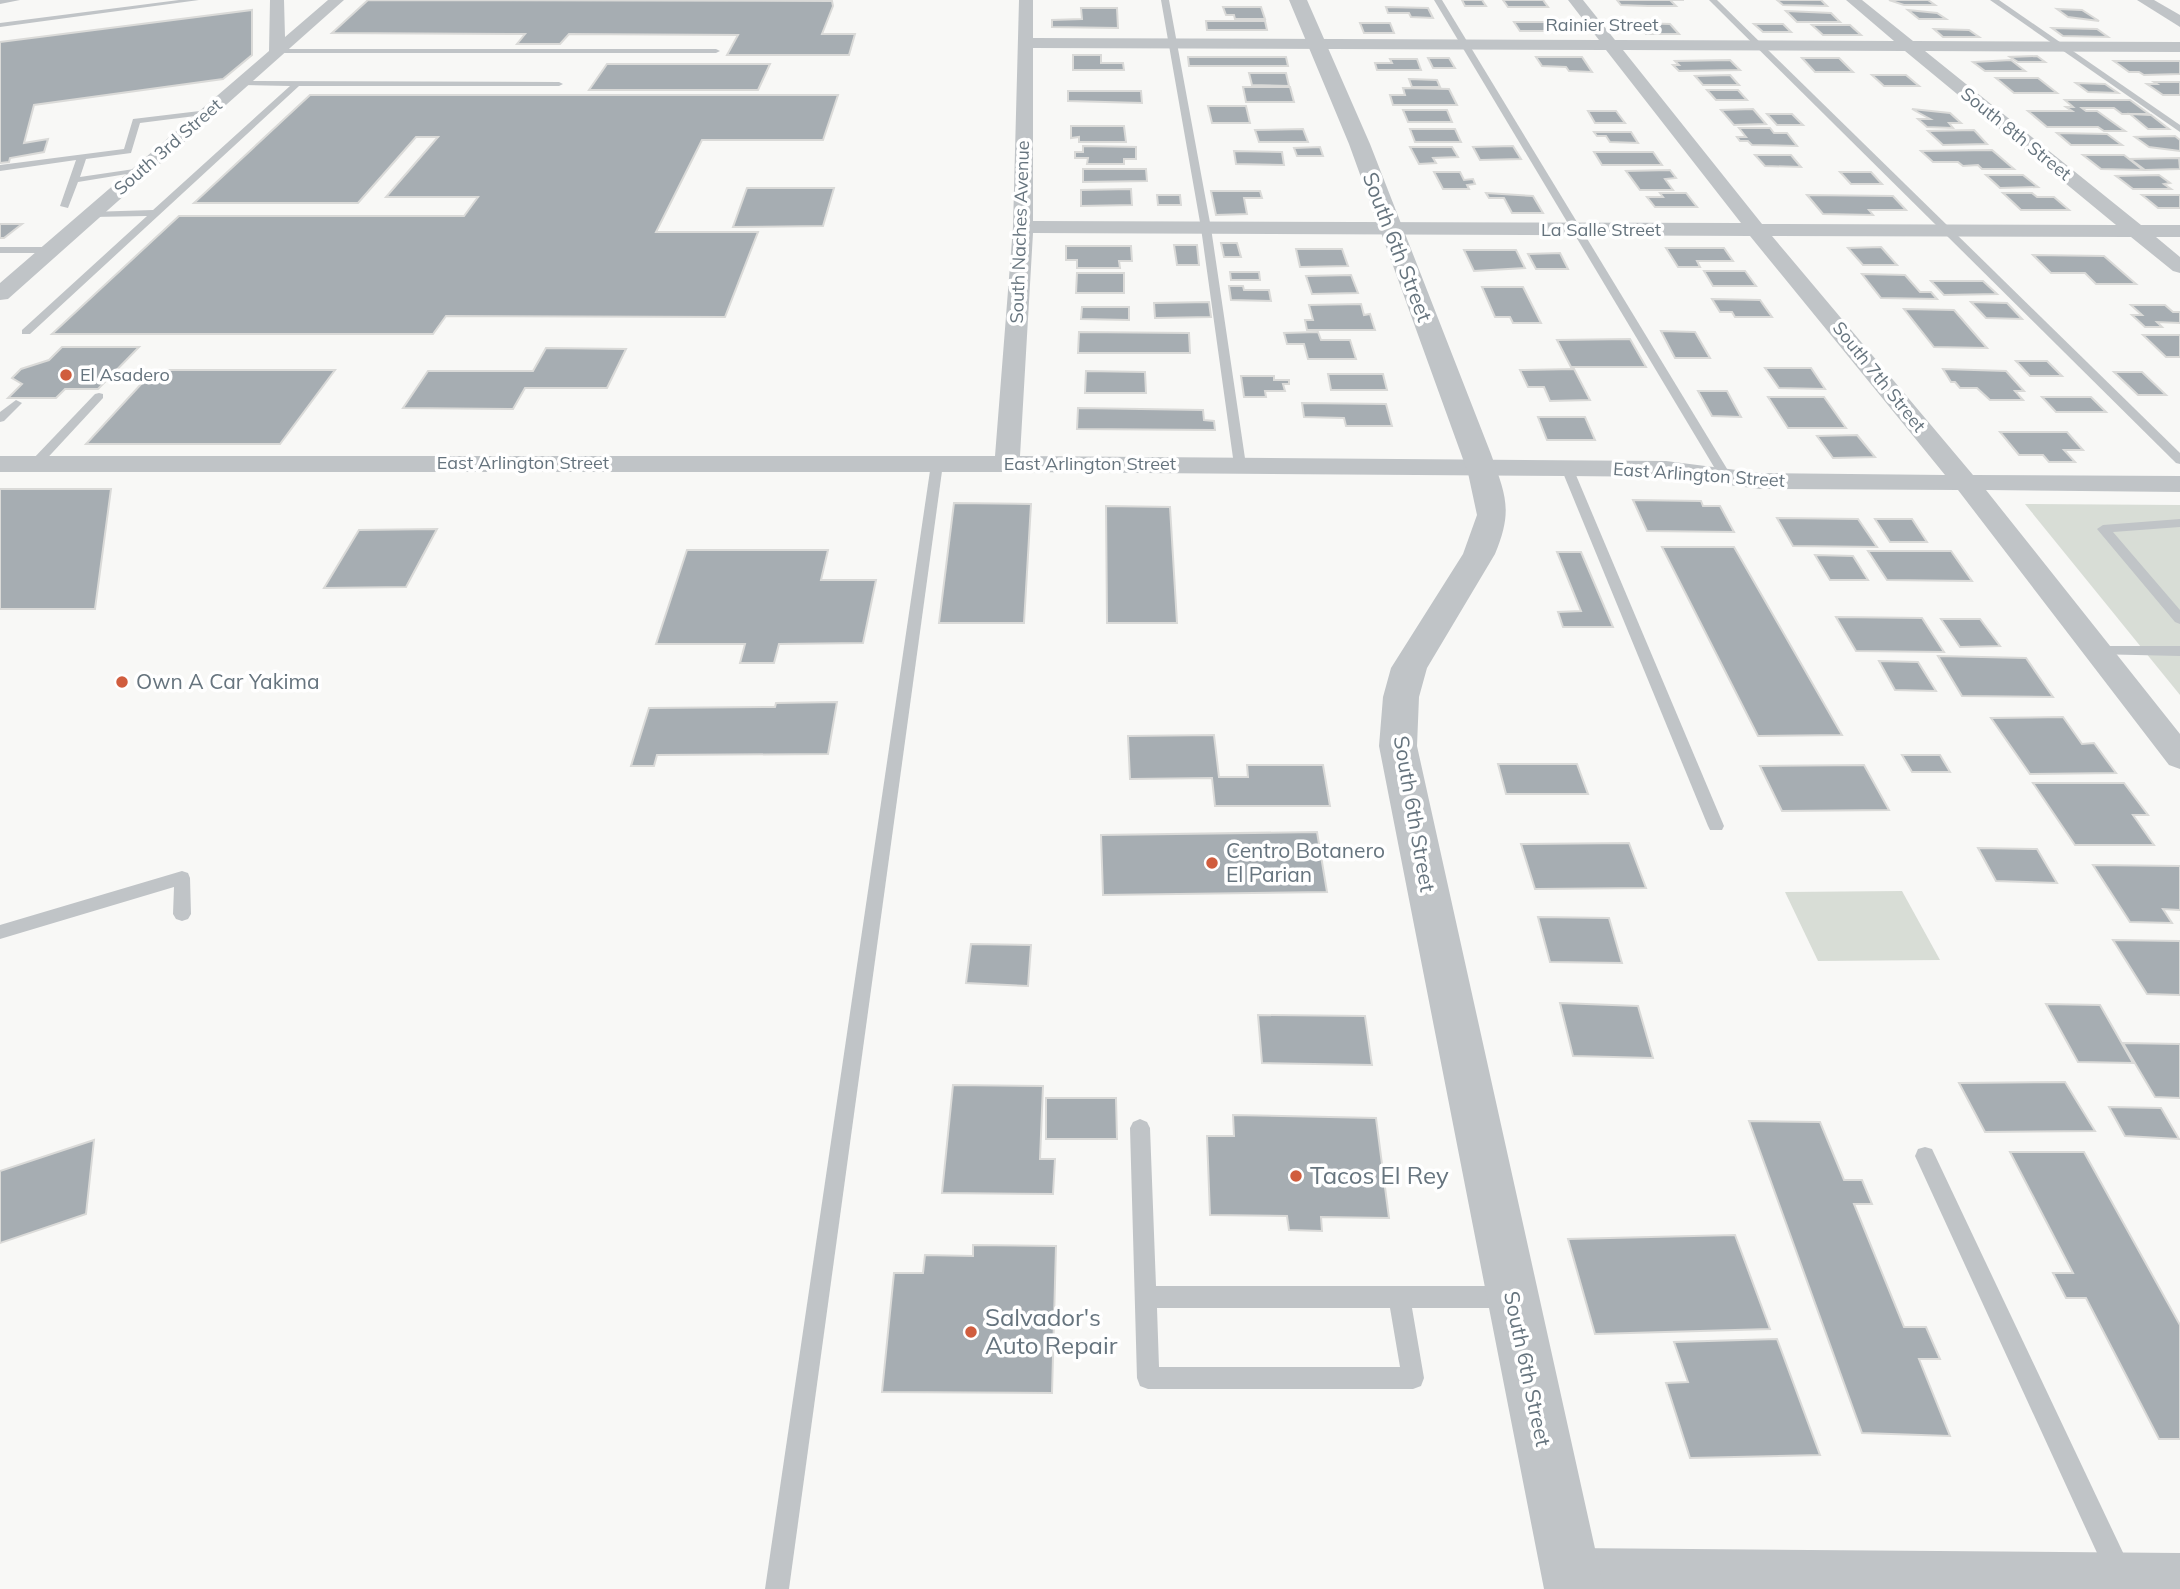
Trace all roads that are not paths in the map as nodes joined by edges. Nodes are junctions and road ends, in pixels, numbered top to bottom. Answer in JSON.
{"nodes":[{"id":1,"x":16,"y":0,"type":"edge"},
{"id":2,"x":195,"y":0,"type":"edge"},
{"id":3,"x":278,"y":0,"type":"edge"},
{"id":4,"x":337,"y":0,"type":"edge"},
{"id":5,"x":1026,"y":0,"type":"edge"},
{"id":6,"x":1165,"y":0,"type":"edge"},
{"id":7,"x":1298,"y":0,"type":"edge"},
{"id":8,"x":1438,"y":0,"type":"edge"},
{"id":9,"x":1575,"y":0,"type":"edge"},
{"id":10,"x":1713,"y":0,"type":"edge"},
{"id":11,"x":1853,"y":0,"type":"edge"},
{"id":12,"x":1994,"y":0,"type":"edge"},
{"id":13,"x":0,"y":2,"type":"edge"},
{"id":14,"x":2147,"y":2,"type":"edge"},
{"id":15,"x":2180,"y":4,"type":"edge"},
{"id":16,"x":2180,"y":22,"type":"edge"},
{"id":17,"x":0,"y":24,"type":"edge"},
{"id":18,"x":1024,"y":43,"type":"junction"},
{"id":19,"x":1172,"y":44,"type":"junction"},
{"id":20,"x":1318,"y":44,"type":"junction"},
{"id":21,"x":1465,"y":44,"type":"junction"},
{"id":22,"x":1610,"y":44,"type":"junction"},
{"id":23,"x":1759,"y":45,"type":"junction"},
{"id":24,"x":1908,"y":46,"type":"junction"},
{"id":25,"x":2061,"y":46,"type":"junction"},
{"id":26,"x":2180,"y":47,"type":"edge"},
{"id":27,"x":277,"y":51,"type":"junction"},
{"id":28,"x":716,"y":51,"type":"dead end"},
{"id":29,"x":241,"y":83,"type":"junction"},
{"id":30,"x":297,"y":83,"type":"junction"},
{"id":31,"x":559,"y":85,"type":"dead end"},
{"id":32,"x":208,"y":112,"type":"junction"},
{"id":33,"x":2180,"y":130,"type":"edge"},
{"id":34,"x":82,"y":157,"type":"junction"},
{"id":35,"x":0,"y":168,"type":"edge"},
{"id":36,"x":141,"y":171,"type":"junction"},
{"id":37,"x":74,"y":180,"type":"junction"},
{"id":38,"x":65,"y":206,"type":"dead end"},
{"id":39,"x":92,"y":214,"type":"junction"},
{"id":40,"x":156,"y":214,"type":"junction"},
{"id":41,"x":1023,"y":227,"type":"junction"},
{"id":42,"x":1206,"y":228,"type":"junction"},
{"id":43,"x":1391,"y":229,"type":"junction"},
{"id":44,"x":1575,"y":230,"type":"junction"},
{"id":45,"x":1948,"y":231,"type":"junction"},
{"id":46,"x":2134,"y":231,"type":"junction"},
{"id":47,"x":2180,"y":231,"type":"edge"},
{"id":48,"x":1758,"y":232,"type":"junction"},
{"id":49,"x":0,"y":250,"type":"edge"},
{"id":50,"x":50,"y":250,"type":"junction"},
{"id":51,"x":2180,"y":267,"type":"edge"},
{"id":52,"x":0,"y":294,"type":"edge"},
{"id":53,"x":26,"y":332,"type":"dead end"},
{"id":54,"x":99,"y":396,"type":"dead end"},
{"id":55,"x":16,"y":403,"type":"dead end"},
{"id":56,"x":0,"y":419,"type":"edge"},
{"id":57,"x":2180,"y":460,"type":"edge"},
{"id":58,"x":36,"y":463,"type":"junction"},
{"id":59,"x":0,"y":464,"type":"edge"},
{"id":60,"x":937,"y":464,"type":"junction"},
{"id":61,"x":1007,"y":464,"type":"junction"},
{"id":62,"x":1240,"y":465,"type":"junction"},
{"id":63,"x":1481,"y":467,"type":"junction"},
{"id":64,"x":1567,"y":468,"type":"junction"},
{"id":65,"x":1726,"y":477,"type":"junction"},
{"id":66,"x":1966,"y":483,"type":"junction"},
{"id":67,"x":2180,"y":484,"type":"edge"},
{"id":68,"x":2180,"y":523,"type":"edge"},
{"id":69,"x":2180,"y":619,"type":"edge"},
{"id":70,"x":2097,"y":650,"type":"junction"},
{"id":71,"x":2180,"y":650,"type":"edge"},
{"id":72,"x":2180,"y":757,"type":"edge"},
{"id":73,"x":1716,"y":826,"type":"dead end"},
{"id":74,"x":182,"y":914,"type":"dead end"},
{"id":75,"x":0,"y":932,"type":"edge"},
{"id":76,"x":1140,"y":1128,"type":"dead end"},
{"id":77,"x":1925,"y":1156,"type":"dead end"},
{"id":78,"x":1146,"y":1297,"type":"junction"},
{"id":79,"x":1399,"y":1297,"type":"junction"},
{"id":80,"x":1511,"y":1297,"type":"junction"},
{"id":81,"x":2122,"y":1578,"type":"junction"},
{"id":82,"x":2180,"y":1579,"type":"edge"},
{"id":83,"x":1572,"y":1581,"type":"edge"},
{"id":84,"x":777,"y":1589,"type":"edge"}],
"edges":[{"from":1,"to":13,"type":"lane"},
{"from":2,"to":17,"type":"lane"},
{"from":3,"to":27,"type":"street"},
{"from":4,"to":27,"type":"street","name":"South 3rd Street"},
{"from":5,"to":18,"type":"street","name":"South Naches Avenue"},
{"from":6,"to":19,"type":"lane"},
{"from":7,"to":20,"type":"street","name":"South 6th Street"},
{"from":8,"to":21,"type":"lane"},
{"from":9,"to":22,"type":"street","name":"South 7th Street"},
{"from":10,"to":23,"type":"lane"},
{"from":11,"to":24,"type":"street","name":"South 8th Street"},
{"from":12,"to":25,"type":"lane"},
{"from":14,"to":15,"type":"street"},
{"from":14,"to":16,"type":"street"},
{"from":18,"to":19,"type":"street","name":"Rainier Street"},
{"from":18,"to":41,"type":"street","name":"South Naches Avenue"},
{"from":19,"to":20,"type":"street","name":"Rainier Street"},
{"from":19,"to":42,"type":"lane"},
{"from":20,"to":21,"type":"street","name":"Rainier Street"},
{"from":20,"to":43,"type":"street","name":"South 6th Street"},
{"from":21,"to":22,"type":"street","name":"Rainier Street"},
{"from":21,"to":44,"type":"lane"},
{"from":22,"to":23,"type":"street","name":"Rainier Street"},
{"from":22,"to":48,"type":"street","name":"South 7th Street"},
{"from":23,"to":24,"type":"street","name":"Rainier Street"},
{"from":23,"to":45,"type":"lane"},
{"from":24,"to":25,"type":"street","name":"Rainier Street"},
{"from":24,"to":46,"type":"street","name":"South 8th Street"},
{"from":25,"to":26,"type":"street","name":"Rainier Street"},
{"from":25,"to":33,"type":"lane"},
{"from":27,"to":28,"type":"lane"},
{"from":27,"to":29,"type":"street","name":"South 3rd Street"},
{"from":29,"to":30,"type":"lane"},
{"from":29,"to":32,"type":"street","name":"South 3rd Street"},
{"from":30,"to":31,"type":"lane"},
{"from":30,"to":40,"type":"lane"},
{"from":32,"to":34,"type":"lane"},
{"from":32,"to":36,"type":"street","name":"South 3rd Street"},
{"from":34,"to":35,"type":"lane"},
{"from":34,"to":37,"type":"lane"},
{"from":36,"to":37,"type":"lane"},
{"from":36,"to":39,"type":"street","name":"South 3rd Street"},
{"from":37,"to":38,"type":"lane"},
{"from":39,"to":40,"type":"lane"},
{"from":39,"to":50,"type":"street","name":"South 3rd Street"},
{"from":40,"to":53,"type":"lane"},
{"from":41,"to":42,"type":"street","name":"La Salle Street"},
{"from":41,"to":61,"type":"street","name":"South Naches Avenue"},
{"from":42,"to":43,"type":"street","name":"La Salle Street"},
{"from":42,"to":62,"type":"lane"},
{"from":43,"to":44,"type":"street","name":"La Salle Street"},
{"from":43,"to":63,"type":"street","name":"South 6th Street"},
{"from":44,"to":48,"type":"street","name":"La Salle Street"},
{"from":44,"to":65,"type":"lane"},
{"from":45,"to":46,"type":"street","name":"La Salle Street"},
{"from":45,"to":48,"type":"street","name":"La Salle Street"},
{"from":45,"to":57,"type":"lane"},
{"from":46,"to":47,"type":"street","name":"La Salle Street"},
{"from":46,"to":51,"type":"street","name":"South 8th Street"},
{"from":48,"to":66,"type":"street","name":"South 7th Street"},
{"from":49,"to":50,"type":"lane"},
{"from":50,"to":52,"type":"street","name":"South 3rd Street"},
{"from":54,"to":58,"type":"lane"},
{"from":55,"to":56,"type":"lane"},
{"from":58,"to":59,"type":"street","name":"East Arlington Street"},
{"from":58,"to":60,"type":"street","name":"East Arlington Street"},
{"from":60,"to":61,"type":"street","name":"East Arlington Street"},
{"from":60,"to":84,"type":"lane"},
{"from":61,"to":62,"type":"street","name":"East Arlington Street"},
{"from":62,"to":63,"type":"street","name":"East Arlington Street"},
{"from":63,"to":64,"type":"street","name":"East Arlington Street"},
{"from":63,"to":80,"type":"street","name":"South 6th Street"},
{"from":64,"to":65,"type":"street","name":"East Arlington Street"},
{"from":64,"to":73,"type":"lane"},
{"from":65,"to":66,"type":"street","name":"East Arlington Street"},
{"from":66,"to":67,"type":"street","name":"East Arlington Street"},
{"from":66,"to":70,"type":"street","name":"South 7th Street"},
{"from":68,"to":69,"type":"lane"},
{"from":70,"to":71,"type":"lane"},
{"from":70,"to":72,"type":"street","name":"South 7th Street"},
{"from":74,"to":75,"type":"lane"},
{"from":76,"to":78,"type":"lane"},
{"from":77,"to":81,"type":"lane"},
{"from":78,"to":79,"type":"lane"},
{"from":78,"to":79,"type":"lane"},
{"from":79,"to":80,"type":"lane"},
{"from":80,"to":83,"type":"street","name":"South 6th Street"},
{"from":81,"to":82,"type":"street"},
{"from":81,"to":83,"type":"street"}]}
